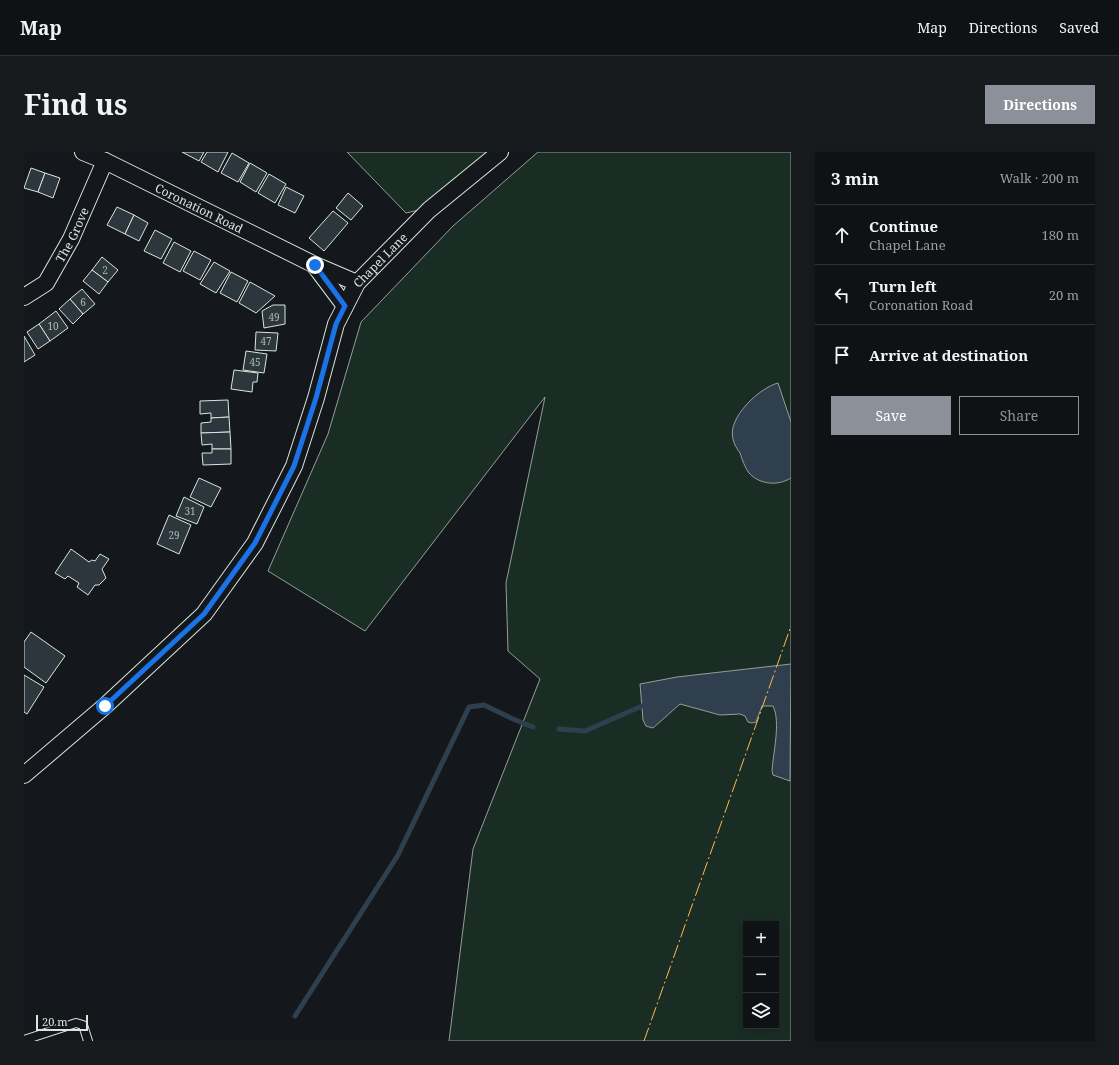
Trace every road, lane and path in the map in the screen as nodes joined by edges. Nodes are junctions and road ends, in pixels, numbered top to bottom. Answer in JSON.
{"nodes":[{"id":1,"x":83,"y":152,"type":"edge"},
{"id":2,"x":500,"y":152,"type":"edge"},
{"id":3,"x":105,"y":161,"type":"junction"},
{"id":4,"x":315,"y":265,"type":"junction"},
{"id":5,"x":357,"y":283,"type":"junction"},
{"id":6,"x":24,"y":297,"type":"edge"},
{"id":7,"x":345,"y":306,"type":"junction"},
{"id":8,"x":24,"y":775,"type":"edge"},
{"id":9,"x":24,"y":1040,"type":"edge"},
{"id":10,"x":88,"y":1041,"type":"edge"}],
"edges":[{"from":1,"to":3,"type":"street","name":"Coronation Road"},
{"from":2,"to":5,"type":"street","name":"Chapel Lane"},
{"from":3,"to":4,"type":"street","name":"Coronation Road"},
{"from":3,"to":6,"type":"street","name":"The Grove"},
{"from":4,"to":5,"type":"street","name":"Coronation Road"},
{"from":4,"to":7,"type":"street","name":"Coronation Road"},
{"from":5,"to":7,"type":"street","name":"Chapel Lane"},
{"from":7,"to":8,"type":"street","name":"Chapel Lane"},
{"from":9,"to":10,"type":"lane"}]}
